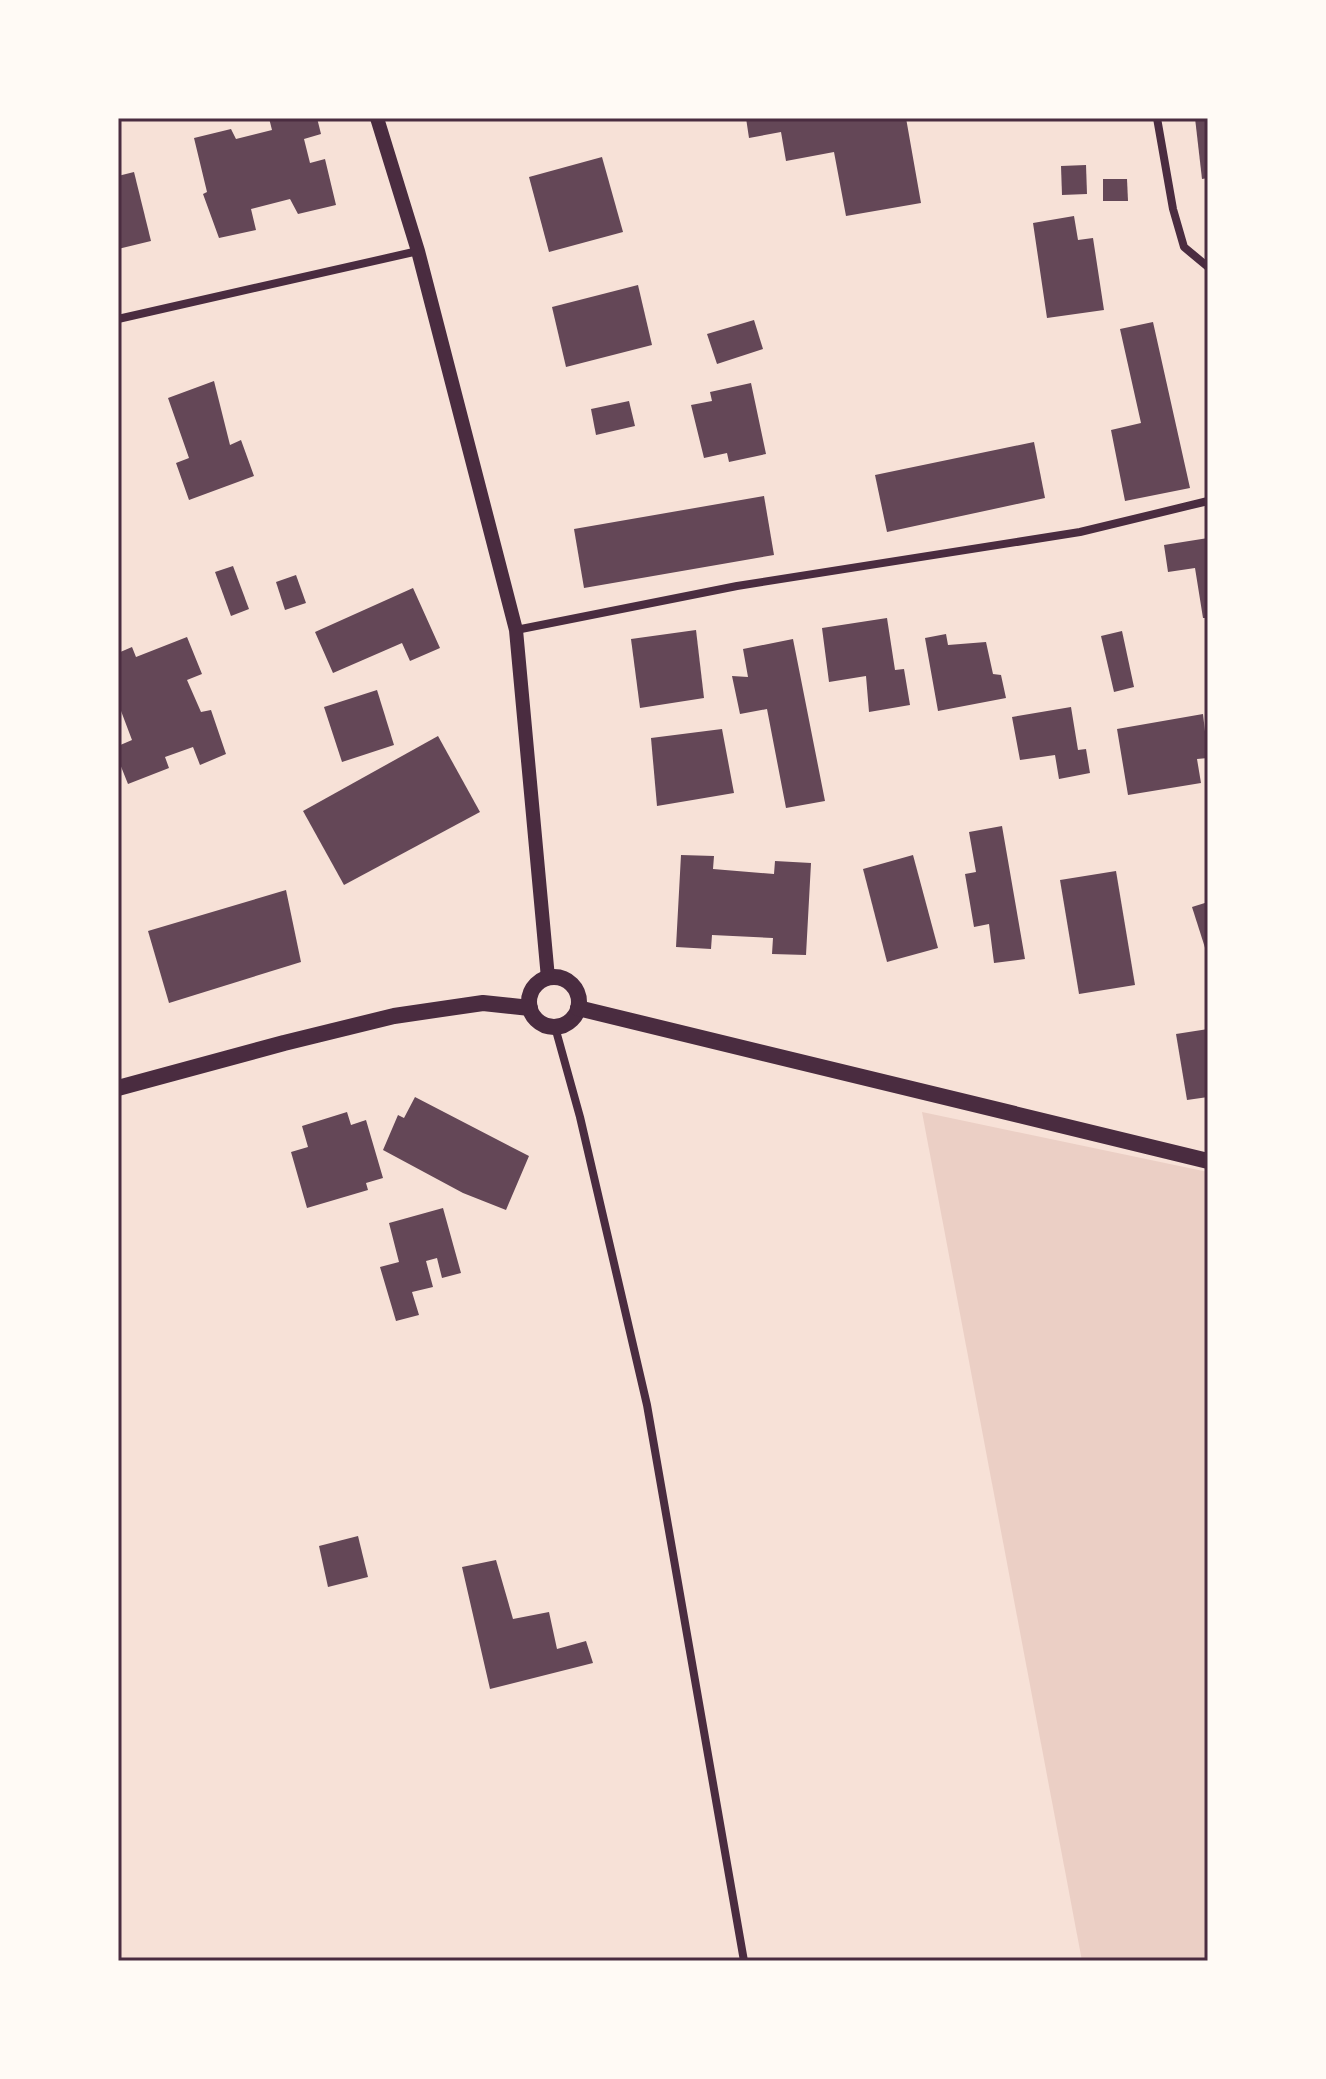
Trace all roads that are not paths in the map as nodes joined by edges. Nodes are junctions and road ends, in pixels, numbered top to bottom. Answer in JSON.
{"nodes":[{"id":1,"x":377,"y":118,"type":"edge"},
{"id":2,"x":1157,"y":118,"type":"edge"},
{"id":3,"x":418,"y":251,"type":"junction"},
{"id":4,"x":1208,"y":267,"type":"edge"},
{"id":5,"x":118,"y":319,"type":"edge"},
{"id":6,"x":1208,"y":501,"type":"edge"},
{"id":7,"x":516,"y":630,"type":"junction"},
{"id":8,"x":548,"y":978,"type":"junction"},
{"id":9,"x":530,"y":1008,"type":"junction"},
{"id":10,"x":578,"y":1008,"type":"junction"},
{"id":11,"x":555,"y":1027,"type":"junction"},
{"id":12,"x":118,"y":1088,"type":"edge"},
{"id":13,"x":1208,"y":1161,"type":"edge"},
{"id":14,"x":744,"y":1961,"type":"edge"}],
"edges":[{"from":1,"to":3,"type":"street"},
{"from":2,"to":4,"type":"street"},
{"from":3,"to":5,"type":"street"},
{"from":3,"to":7,"type":"street"},
{"from":6,"to":7,"type":"street"},
{"from":7,"to":8,"type":"street"},
{"from":8,"to":9,"type":"main road"},
{"from":8,"to":10,"type":"main road"},
{"from":9,"to":11,"type":"main road"},
{"from":9,"to":12,"type":"main road"},
{"from":10,"to":11,"type":"main road"},
{"from":10,"to":13,"type":"main road"},
{"from":11,"to":14,"type":"street"}]}
